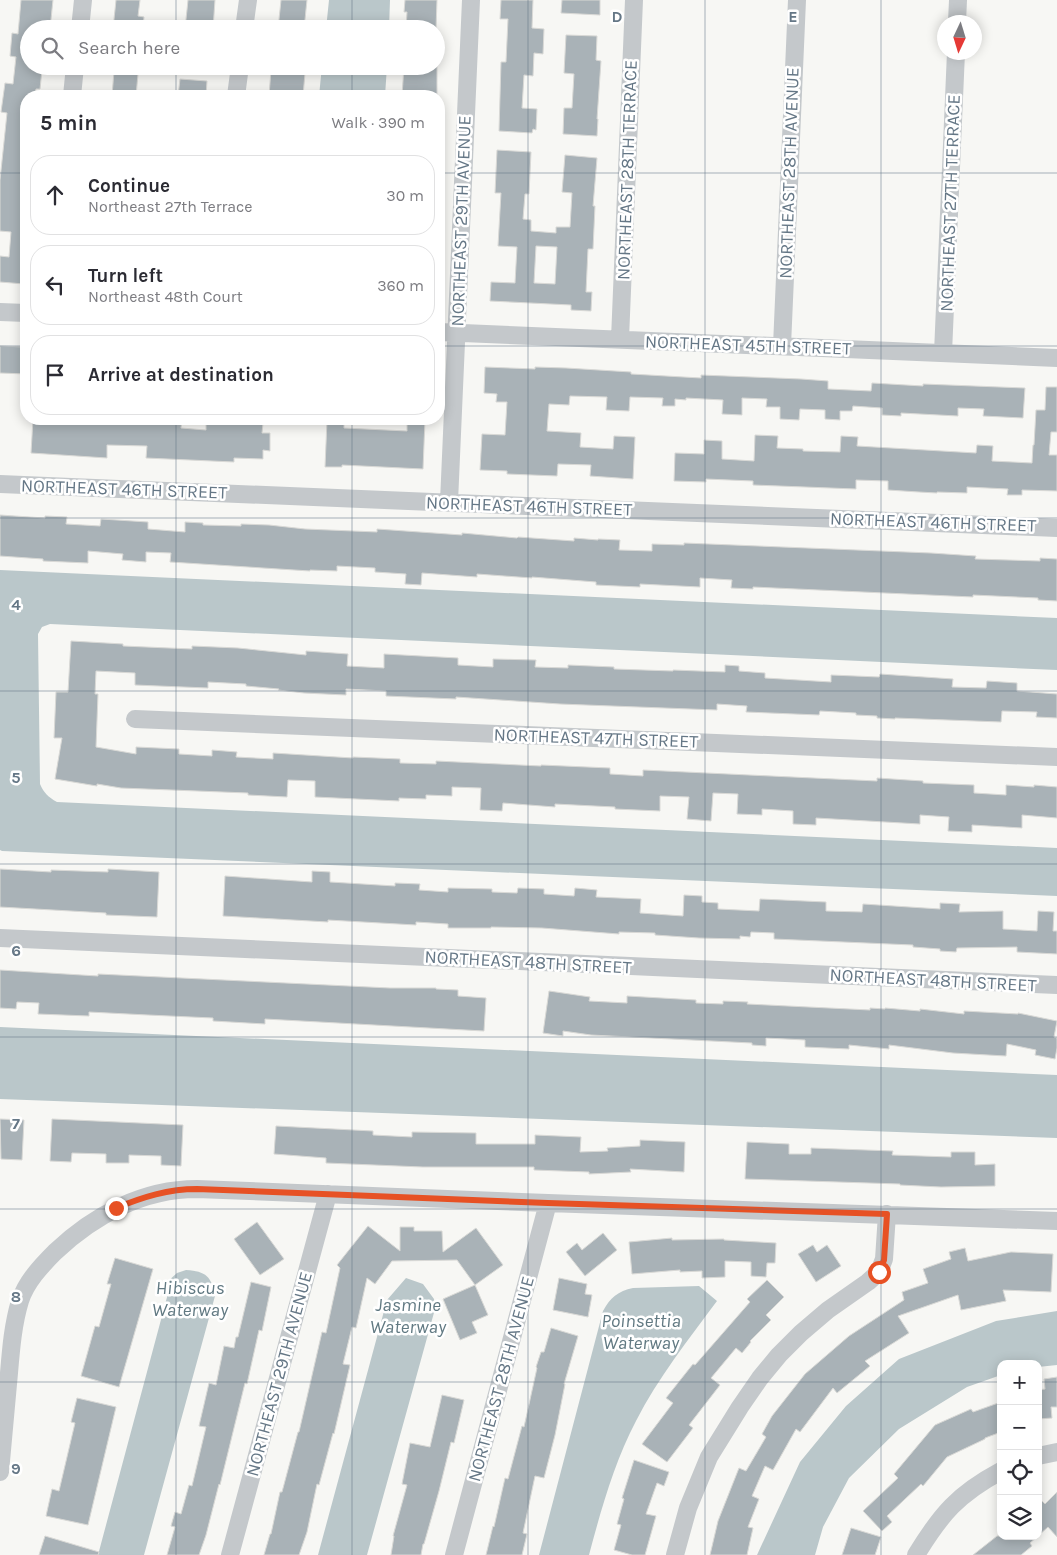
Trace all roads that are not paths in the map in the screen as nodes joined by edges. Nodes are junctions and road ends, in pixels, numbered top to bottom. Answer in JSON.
{"nodes":[{"id":1,"x":83,"y":0,"type":"edge"},
{"id":2,"x":248,"y":0,"type":"edge"},
{"id":3,"x":470,"y":0,"type":"edge"},
{"id":4,"x":634,"y":0,"type":"edge"},
{"id":5,"x":797,"y":0,"type":"edge"},
{"id":6,"x":958,"y":0,"type":"edge"},
{"id":7,"x":957,"y":15,"type":"edge"},
{"id":8,"x":81,"y":20,"type":"edge"},
{"id":9,"x":245,"y":20,"type":"edge"},
{"id":10,"x":956,"y":60,"type":"edge"},
{"id":11,"x":75,"y":75,"type":"edge"},
{"id":12,"x":239,"y":75,"type":"edge"},
{"id":13,"x":73,"y":90,"type":"edge"},
{"id":14,"x":237,"y":90,"type":"edge"},
{"id":15,"x":0,"y":312,"type":"edge"},
{"id":16,"x":20,"y":313,"type":"edge"},
{"id":17,"x":445,"y":332,"type":"edge"},
{"id":18,"x":456,"y":333,"type":"junction"},
{"id":19,"x":620,"y":339,"type":"junction"},
{"id":20,"x":782,"y":346,"type":"junction"},
{"id":21,"x":943,"y":353,"type":"junction"},
{"id":22,"x":1057,"y":358,"type":"edge"},
{"id":23,"x":0,"y":484,"type":"edge"},
{"id":24,"x":449,"y":502,"type":"junction"},
{"id":25,"x":1057,"y":528,"type":"edge"},
{"id":26,"x":135,"y":719,"type":"dead end"},
{"id":27,"x":1057,"y":757,"type":"edge"},
{"id":28,"x":0,"y":938,"type":"edge"},
{"id":29,"x":1057,"y":985,"type":"edge"},
{"id":30,"x":328,"y":1194,"type":"junction"},
{"id":31,"x":548,"y":1203,"type":"junction"},
{"id":32,"x":887,"y":1214,"type":"junction"},
{"id":33,"x":1057,"y":1220,"type":"edge"},
{"id":34,"x":0,"y":1472,"type":"edge"},
{"id":35,"x":997,"y":1473,"type":"edge"},
{"id":36,"x":230,"y":1555,"type":"edge"},
{"id":37,"x":454,"y":1555,"type":"edge"},
{"id":38,"x":675,"y":1555,"type":"edge"},
{"id":39,"x":916,"y":1555,"type":"edge"}],
"edges":[{"from":1,"to":8,"type":"street"},
{"from":2,"to":9,"type":"street"},
{"from":3,"to":18,"type":"street","name":"NORTHEAST 29TH AVENUE"},
{"from":4,"to":19,"type":"street","name":"NORTHEAST 28TH TERRACE"},
{"from":5,"to":20,"type":"street","name":"NORTHEAST 28TH AVENUE"},
{"from":6,"to":7,"type":"street"},
{"from":10,"to":21,"type":"street","name":"NORTHEAST 27TH TERRACE"},
{"from":11,"to":13,"type":"street"},
{"from":12,"to":14,"type":"street"},
{"from":15,"to":16,"type":"street"},
{"from":17,"to":18,"type":"street","name":"NORTHEAST 45TH STREET"},
{"from":18,"to":19,"type":"street","name":"NORTHEAST 45TH STREET"},
{"from":18,"to":24,"type":"street","name":"NORTHEAST 29TH AVENUE"},
{"from":19,"to":20,"type":"street","name":"NORTHEAST 45TH STREET"},
{"from":20,"to":21,"type":"street","name":"NORTHEAST 45TH STREET"},
{"from":21,"to":22,"type":"street","name":"NORTHEAST 45TH STREET"},
{"from":23,"to":24,"type":"street","name":"NORTHEAST 46TH STREET"},
{"from":24,"to":25,"type":"street","name":"NORTHEAST 46TH STREET"},
{"from":26,"to":27,"type":"street","name":"NORTHEAST 47TH STREET"},
{"from":28,"to":29,"type":"street","name":"NORTHEAST 48TH STREET"},
{"from":30,"to":31,"type":"street"},
{"from":30,"to":34,"type":"street"},
{"from":30,"to":36,"type":"street","name":"NORTHEAST 29TH AVENUE"},
{"from":31,"to":32,"type":"street"},
{"from":31,"to":37,"type":"street","name":"NORTHEAST 28TH AVENUE"},
{"from":32,"to":33,"type":"street"},
{"from":32,"to":38,"type":"street"},
{"from":35,"to":39,"type":"street"}]}
